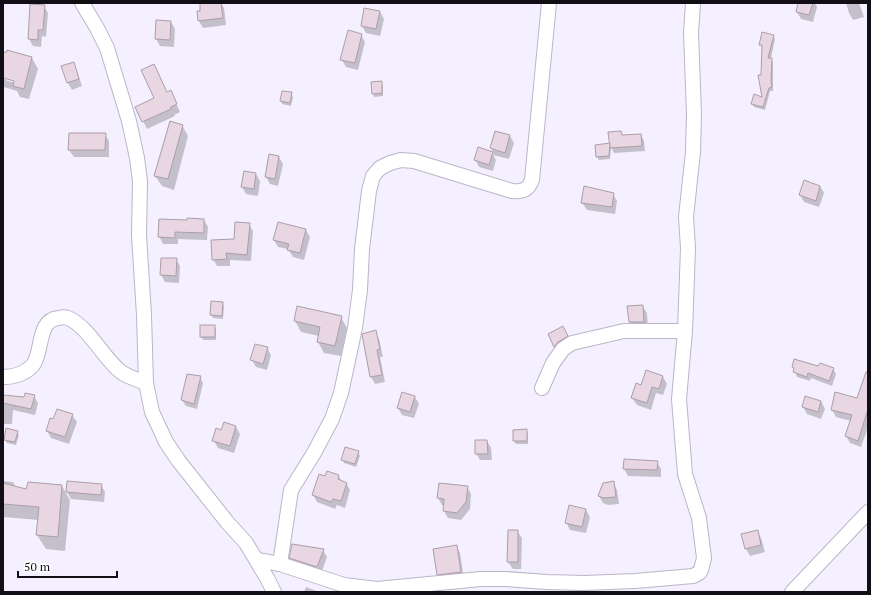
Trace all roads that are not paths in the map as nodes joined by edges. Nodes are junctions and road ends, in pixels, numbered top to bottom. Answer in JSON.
{"nodes":[{"id":1,"x":82,"y":3,"type":"edge"},
{"id":2,"x":549,"y":3,"type":"edge"},
{"id":3,"x":693,"y":3,"type":"edge"},
{"id":4,"x":685,"y":331,"type":"junction"},
{"id":5,"x":3,"y":377,"type":"edge"},
{"id":6,"x":146,"y":383,"type":"junction"},
{"id":7,"x":542,"y":388,"type":"dead end"},
{"id":8,"x":868,"y":512,"type":"edge"},
{"id":9,"x":257,"y":560,"type":"junction"},
{"id":10,"x":280,"y":564,"type":"junction"},
{"id":11,"x":274,"y":592,"type":"edge"},
{"id":12,"x":792,"y":592,"type":"edge"}],
"edges":[{"from":1,"to":6,"type":"street"},
{"from":2,"to":10,"type":"street"},
{"from":3,"to":4,"type":"street"},
{"from":4,"to":7,"type":"street"},
{"from":4,"to":10,"type":"street"},
{"from":5,"to":6,"type":"street"},
{"from":6,"to":9,"type":"street"},
{"from":8,"to":12,"type":"street"},
{"from":9,"to":10,"type":"street"},
{"from":9,"to":11,"type":"street"}]}
